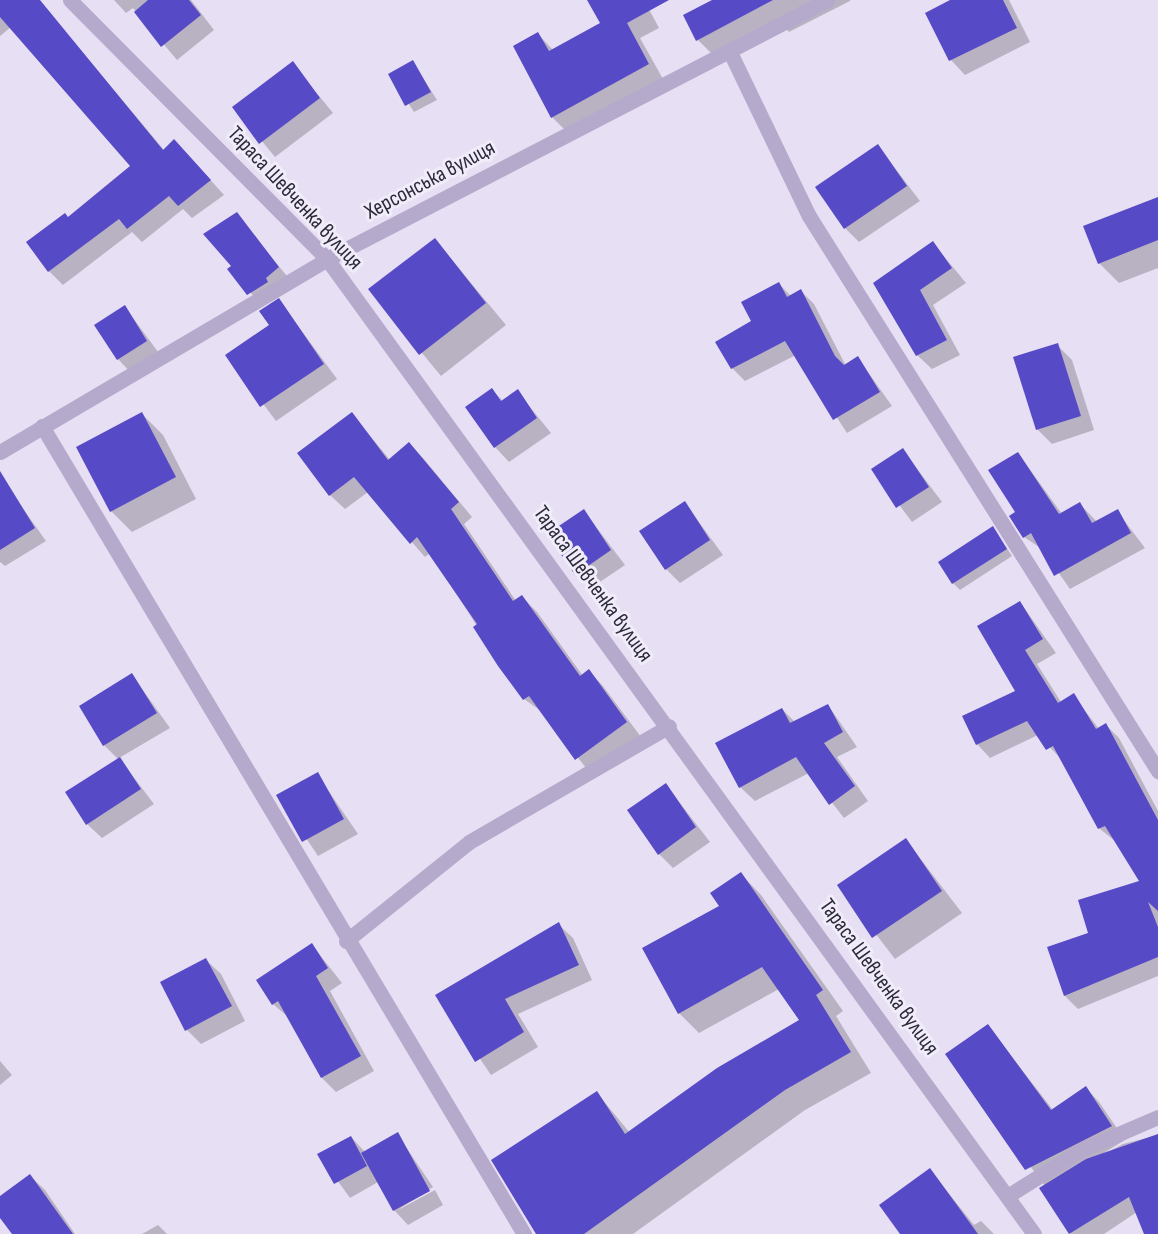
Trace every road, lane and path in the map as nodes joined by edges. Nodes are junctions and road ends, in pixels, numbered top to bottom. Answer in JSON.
{"nodes":[{"id":1,"x":70,"y":0,"type":"edge"},
{"id":2,"x":827,"y":0,"type":"edge"},
{"id":3,"x":729,"y":50,"type":"junction"},
{"id":4,"x":327,"y":259,"type":"junction"},
{"id":5,"x":42,"y":426,"type":"junction"},
{"id":6,"x":0,"y":452,"type":"edge"},
{"id":7,"x":669,"y":726,"type":"junction"},
{"id":8,"x":1158,"y":771,"type":"edge"},
{"id":9,"x":346,"y":941,"type":"junction"},
{"id":10,"x":1158,"y":1117,"type":"edge"},
{"id":11,"x":1009,"y":1195,"type":"junction"},
{"id":12,"x":524,"y":1234,"type":"edge"},
{"id":13,"x":1034,"y":1234,"type":"edge"}],
"edges":[{"from":1,"to":4,"type":"street","name":"Тараса Шевченка вулиця"},
{"from":2,"to":3,"type":"street","name":"Херсонська вулиця"},
{"from":3,"to":4,"type":"street","name":"Херсонська вулиця"},
{"from":3,"to":8,"type":"street"},
{"from":4,"to":5,"type":"street","name":"Херсонська вулиця"},
{"from":4,"to":7,"type":"street","name":"Тараса Шевченка вулиця"},
{"from":5,"to":6,"type":"street","name":"Херсонська вулиця"},
{"from":5,"to":9,"type":"street"},
{"from":7,"to":9,"type":"street"},
{"from":7,"to":11,"type":"street","name":"Тараса Шевченка вулиця"},
{"from":9,"to":12,"type":"street"},
{"from":10,"to":11,"type":"street"},
{"from":11,"to":13,"type":"street","name":"Тараса Шевченка вулиця"}]}
